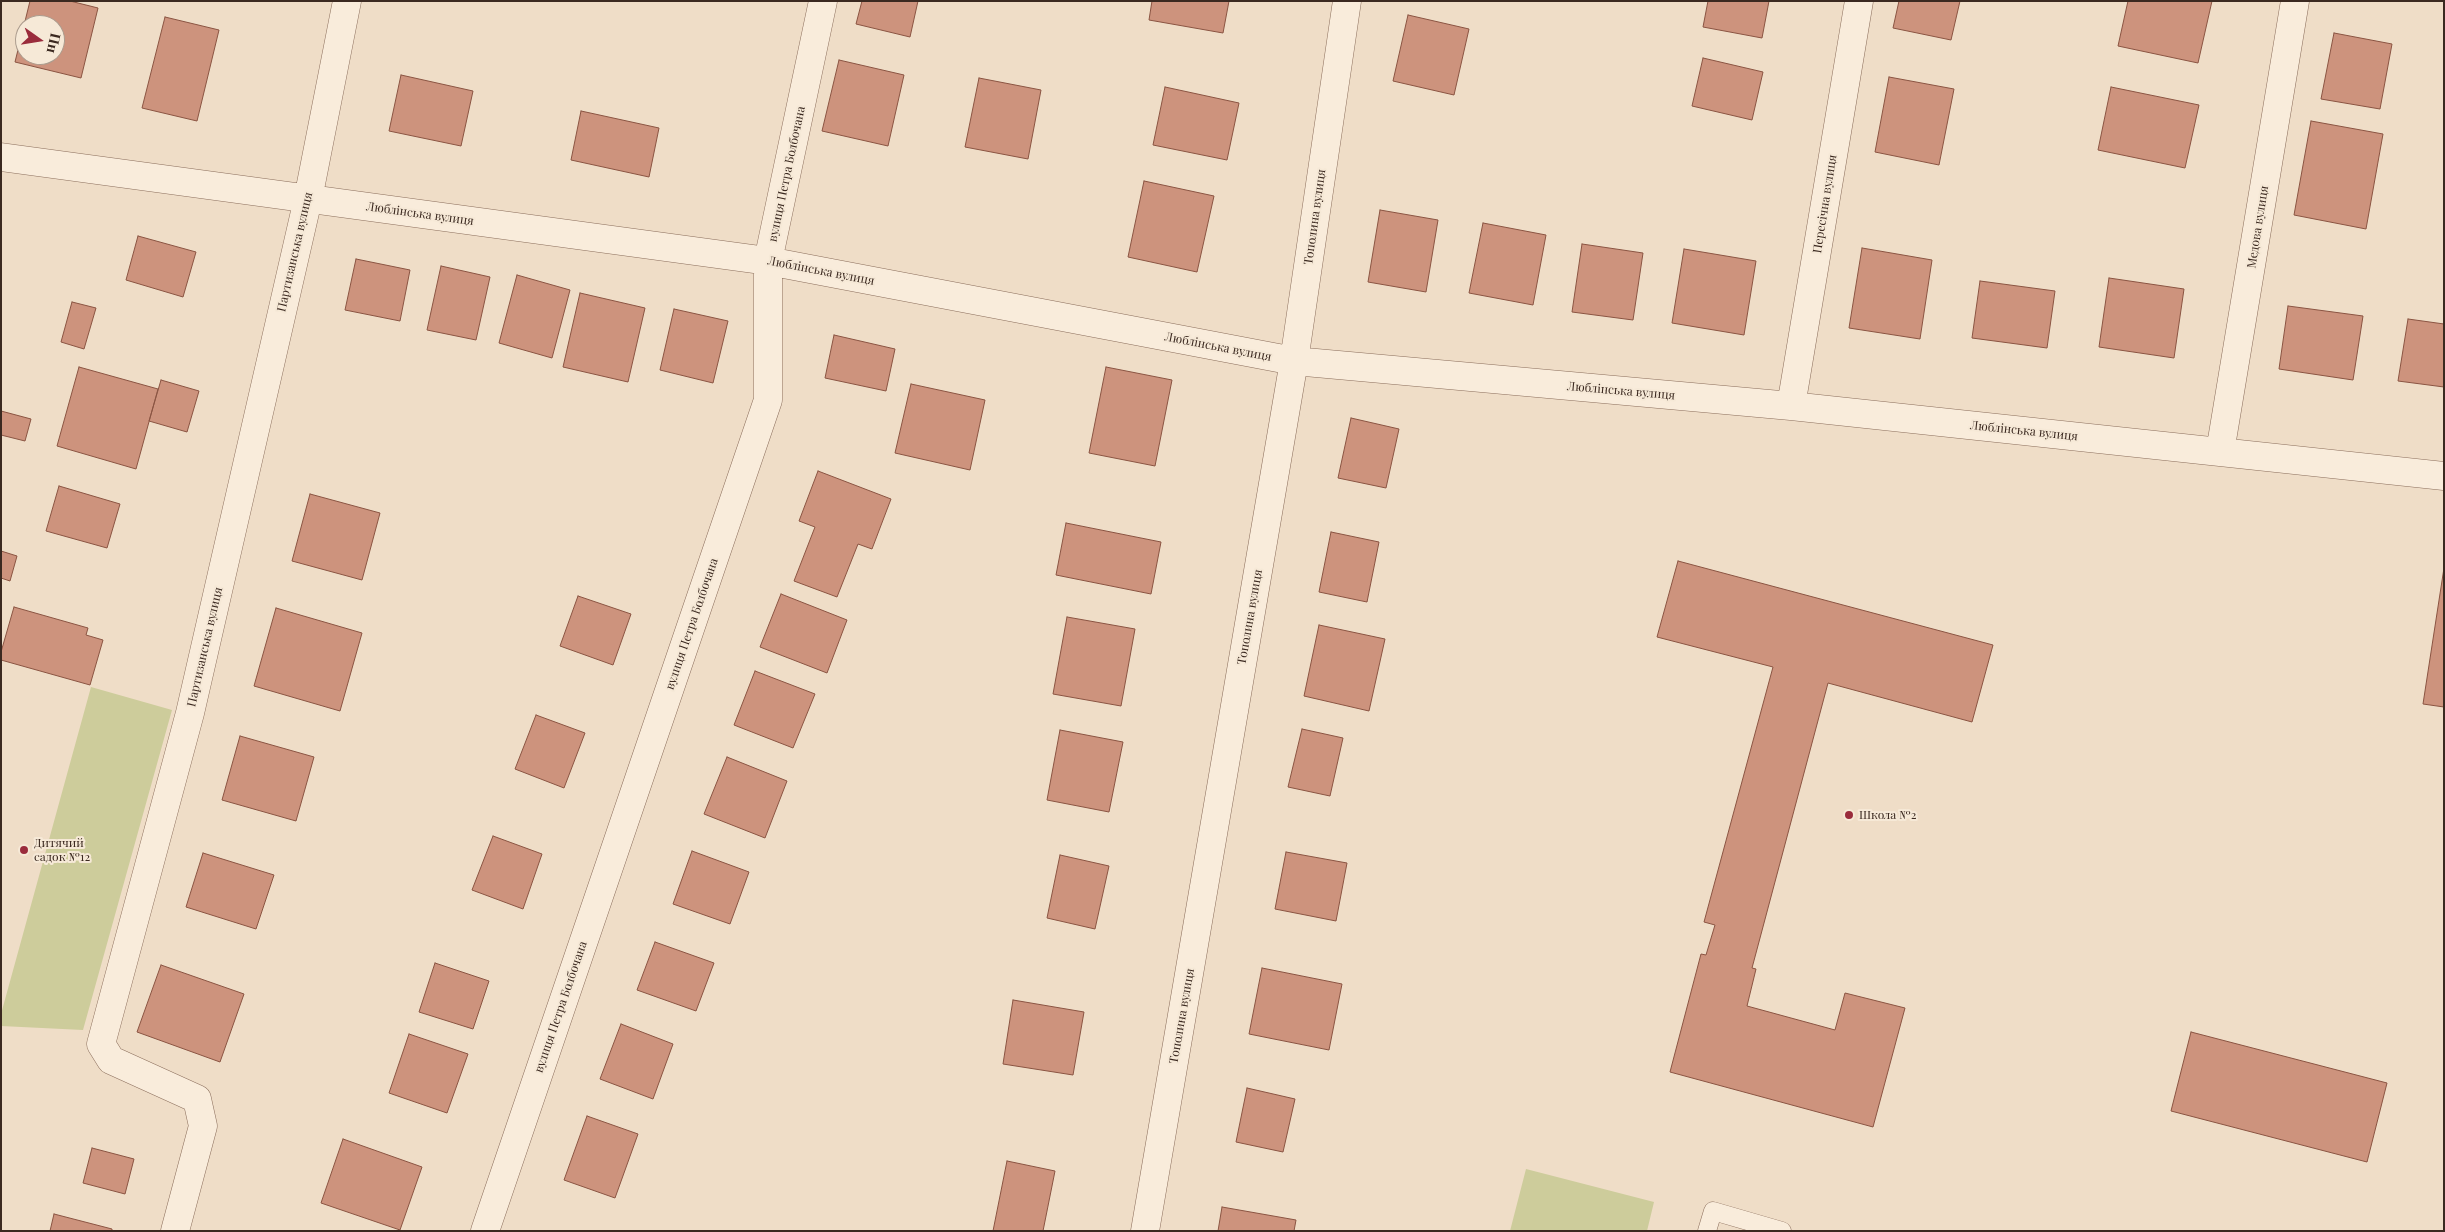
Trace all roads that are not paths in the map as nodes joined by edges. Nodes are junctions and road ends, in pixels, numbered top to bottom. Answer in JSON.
{"nodes":[{"id":1,"x":347,"y":1,"type":"edge"},
{"id":2,"x":823,"y":1,"type":"edge"},
{"id":3,"x":1347,"y":1,"type":"edge"},
{"id":4,"x":1859,"y":1,"type":"edge"},
{"id":5,"x":2295,"y":1,"type":"edge"},
{"id":6,"x":1,"y":157,"type":"edge"},
{"id":7,"x":308,"y":199,"type":"junction"},
{"id":8,"x":768,"y":261,"type":"junction"},
{"id":9,"x":1294,"y":361,"type":"junction"},
{"id":10,"x":1791,"y":406,"type":"junction"},
{"id":11,"x":2220,"y":452,"type":"junction"},
{"id":12,"x":2444,"y":476,"type":"edge"},
{"id":13,"x":175,"y":1231,"type":"edge"},
{"id":14,"x":484,"y":1231,"type":"edge"},
{"id":15,"x":1145,"y":1231,"type":"edge"},
{"id":16,"x":1707,"y":1231,"type":"edge"},
{"id":17,"x":1782,"y":1231,"type":"edge"}],
"edges":[{"from":1,"to":7,"type":"street","name":"Партизанська вулиця"},
{"from":2,"to":8,"type":"street","name":"вулиця Петра Болбочана"},
{"from":3,"to":9,"type":"street","name":"Тополина вулиця"},
{"from":4,"to":10,"type":"street","name":"Пересічна вулиця"},
{"from":5,"to":11,"type":"street","name":"Медова вулиця"},
{"from":6,"to":7,"type":"street","name":"Люблінська вулиця"},
{"from":7,"to":8,"type":"street","name":"Люблінська вулиця"},
{"from":7,"to":13,"type":"street","name":"Партизанська вулиця"},
{"from":8,"to":9,"type":"street","name":"Люблінська вулиця"},
{"from":8,"to":14,"type":"street","name":"вулиця Петра Болбочана"},
{"from":9,"to":10,"type":"street","name":"Люблінська вулиця"},
{"from":9,"to":15,"type":"street","name":"Тополина вулиця"},
{"from":10,"to":11,"type":"street","name":"Люблінська вулиця"},
{"from":11,"to":12,"type":"street","name":"Люблінська вулиця"},
{"from":16,"to":17,"type":"lane"}]}
